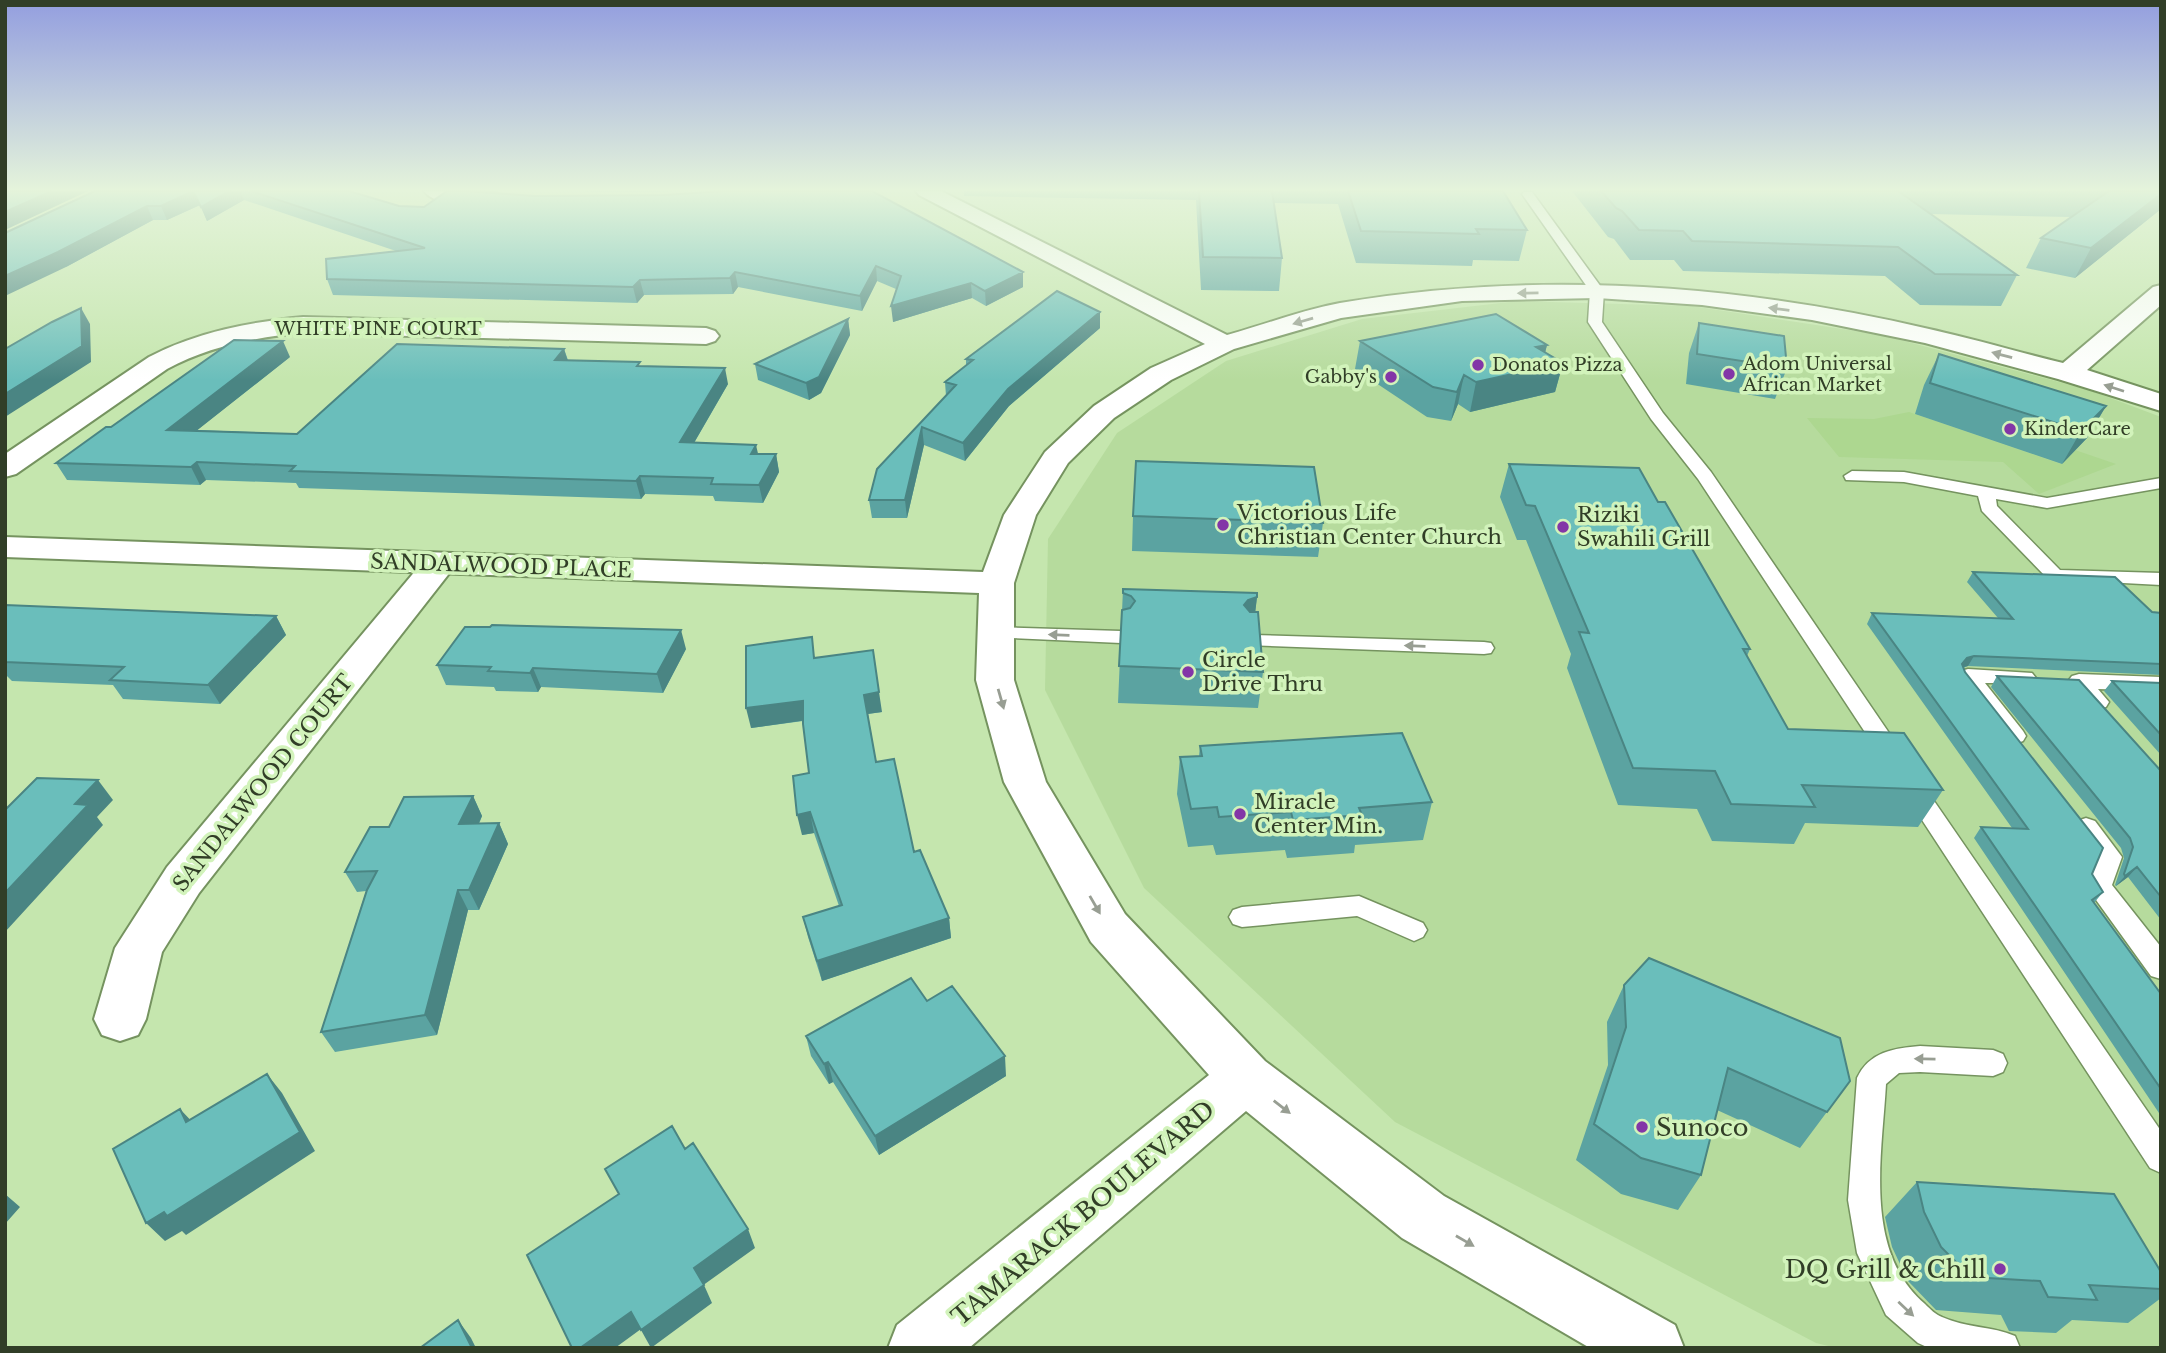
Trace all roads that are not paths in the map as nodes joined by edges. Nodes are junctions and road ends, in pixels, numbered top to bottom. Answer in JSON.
{"nodes":[{"id":1,"x":1049,"y":254,"type":"edge"},
{"id":2,"x":1570,"y":254,"type":"edge"},
{"id":3,"x":1597,"y":292,"type":"junction"},
{"id":4,"x":2161,"y":292,"type":"edge"},
{"id":5,"x":706,"y":335,"type":"dead end"},
{"id":6,"x":1225,"y":344,"type":"junction"},
{"id":7,"x":2068,"y":373,"type":"junction"},
{"id":8,"x":2161,"y":403,"type":"edge"},
{"id":9,"x":5,"y":468,"type":"edge"},
{"id":10,"x":1852,"y":476,"type":"dead end"},
{"id":11,"x":2161,"y":483,"type":"edge"},
{"id":12,"x":1986,"y":492,"type":"junction"},
{"id":13,"x":5,"y":547,"type":"edge"},
{"id":14,"x":439,"y":564,"type":"junction"},
{"id":15,"x":2161,"y":579,"type":"edge"},
{"id":16,"x":997,"y":583,"type":"junction"},
{"id":17,"x":996,"y":633,"type":"junction"},
{"id":18,"x":1121,"y":637,"type":"edge"},
{"id":19,"x":1254,"y":641,"type":"edge"},
{"id":20,"x":1484,"y":648,"type":"dead end"},
{"id":21,"x":2079,"y":681,"type":"junction"},
{"id":22,"x":2161,"y":684,"type":"edge"},
{"id":23,"x":2115,"y":722,"type":"edge"},
{"id":24,"x":2026,"y":751,"type":"edge"},
{"id":25,"x":2076,"y":814,"type":"edge"},
{"id":26,"x":1242,"y":917,"type":"dead end"},
{"id":27,"x":1413,"y":930,"type":"dead end"},
{"id":28,"x":2161,"y":968,"type":"edge"},
{"id":29,"x":120,"y":1019,"type":"dead end"},
{"id":30,"x":1993,"y":1063,"type":"dead end"},
{"id":31,"x":1246,"y":1078,"type":"junction"},
{"id":32,"x":2161,"y":1158,"type":"edge"},
{"id":33,"x":920,"y":1348,"type":"edge"},
{"id":34,"x":1652,"y":1348,"type":"edge"},
{"id":35,"x":2003,"y":1348,"type":"edge"}],
"edges":[{"from":1,"to":6,"type":"street"},
{"from":2,"to":3,"type":"lane"},
{"from":3,"to":6,"type":"street","one_way":true},
{"from":7,"to":3,"type":"street","one_way":true},
{"from":3,"to":32,"type":"lane"},
{"from":4,"to":7,"type":"street"},
{"from":5,"to":9,"type":"street","name":"WHITE PINE COURT"},
{"from":6,"to":16,"type":"street"},
{"from":8,"to":7,"type":"street","one_way":true},
{"from":10,"to":12,"type":"lane"},
{"from":11,"to":12,"type":"lane"},
{"from":12,"to":15,"type":"lane"},
{"from":13,"to":14,"type":"street","name":"SANDALWOOD PLACE"},
{"from":14,"to":16,"type":"street","name":"SANDALWOOD PLACE"},
{"from":14,"to":29,"type":"street","name":"SANDALWOOD COURT"},
{"from":16,"to":17,"type":"street"},
{"from":18,"to":17,"type":"lane","one_way":true},
{"from":17,"to":31,"type":"street","one_way":true},
{"from":20,"to":19,"type":"lane","one_way":true},
{"from":21,"to":22,"type":"lane"},
{"from":21,"to":23,"type":"lane"},
{"from":21,"to":24,"type":"lane"},
{"from":25,"to":28,"type":"lane"},
{"from":26,"to":27,"type":"lane"},
{"from":30,"to":35,"type":"lane","one_way":true},
{"from":31,"to":33,"type":"street","name":"TAMARACK BOULEVARD"},
{"from":31,"to":34,"type":"street","one_way":true}]}
